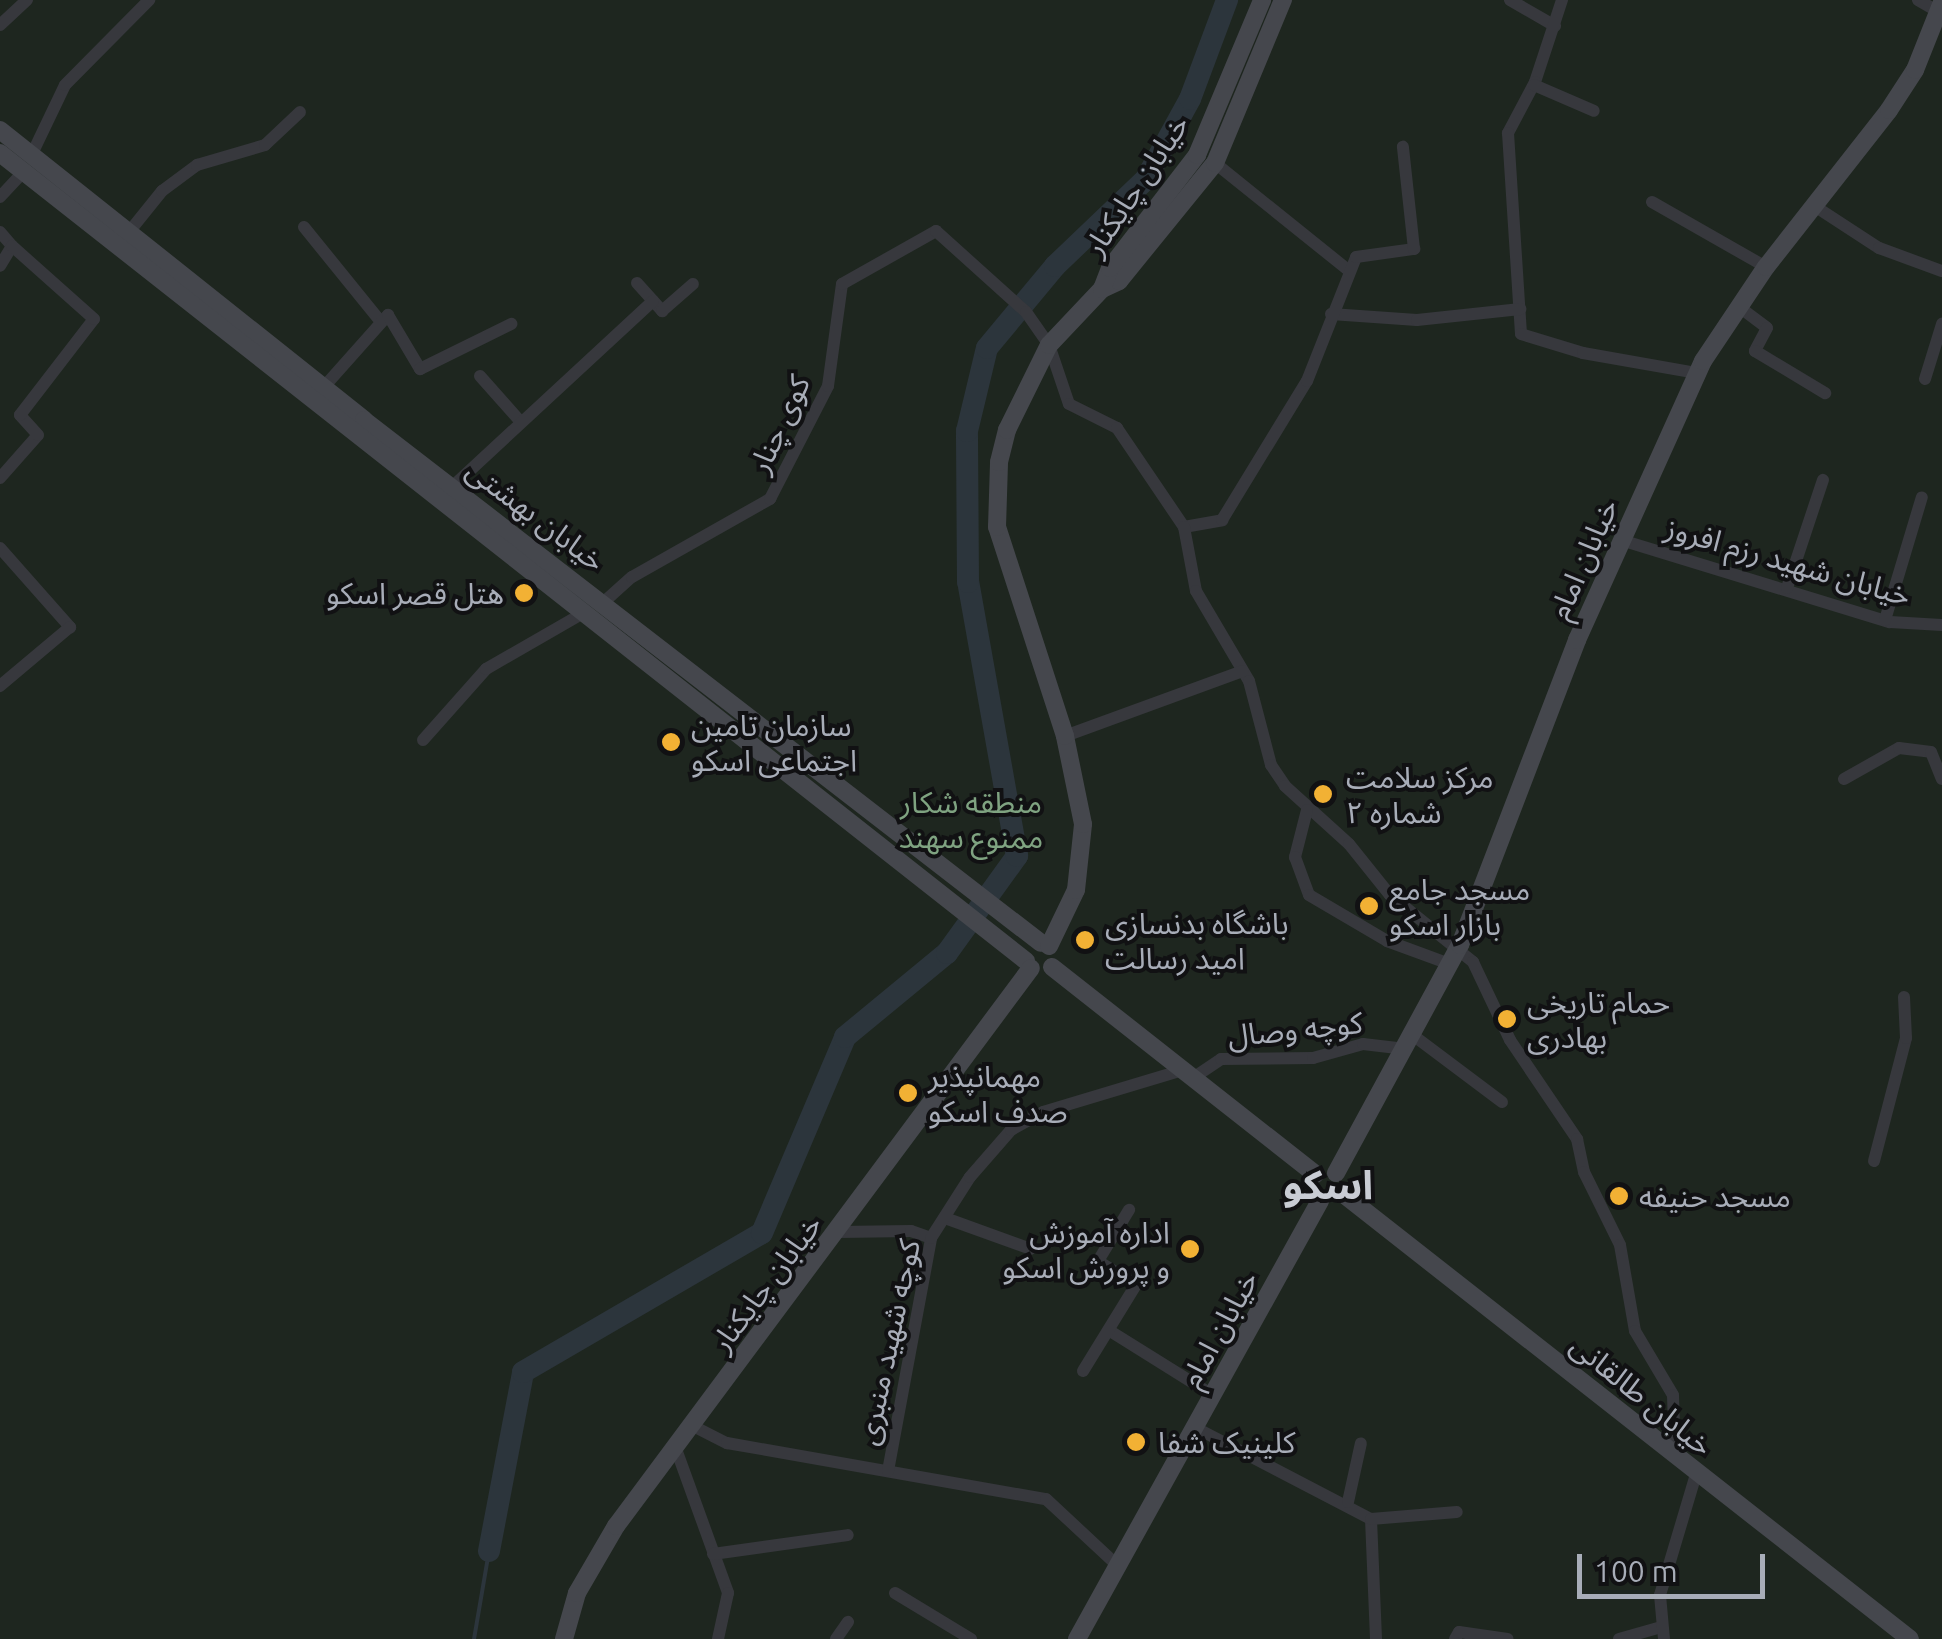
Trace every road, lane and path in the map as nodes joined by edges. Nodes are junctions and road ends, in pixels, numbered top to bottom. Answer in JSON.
{"nodes":[{"id":1,"x":27,"y":0,"type":"edge"},
{"id":2,"x":149,"y":0,"type":"edge"},
{"id":3,"x":1262,"y":0,"type":"edge"},
{"id":4,"x":1283,"y":0,"type":"edge"},
{"id":5,"x":1510,"y":0,"type":"edge"},
{"id":6,"x":1562,"y":0,"type":"edge"},
{"id":7,"x":1918,"y":0,"type":"edge"},
{"id":8,"x":1940,"y":7,"type":"edge"},
{"id":9,"x":0,"y":25,"type":"edge"},
{"id":10,"x":1555,"y":26,"type":"junction"},
{"id":11,"x":1534,"y":85,"type":"junction"},
{"id":12,"x":1594,"y":111,"type":"dead end"},
{"id":13,"x":300,"y":112,"type":"dead end"},
{"id":14,"x":0,"y":130,"type":"edge"},
{"id":15,"x":1404,"y":147,"type":"dead end"},
{"id":16,"x":0,"y":153,"type":"edge"},
{"id":17,"x":28,"y":163,"type":"junction"},
{"id":18,"x":1215,"y":163,"type":"junction"},
{"id":19,"x":0,"y":197,"type":"edge"},
{"id":20,"x":1652,"y":202,"type":"dead end"},
{"id":21,"x":1816,"y":206,"type":"junction"},
{"id":22,"x":304,"y":227,"type":"dead end"},
{"id":23,"x":0,"y":232,"type":"edge"},
{"id":24,"x":128,"y":232,"type":"junction"},
{"id":25,"x":12,"y":246,"type":"junction"},
{"id":26,"x":0,"y":266,"type":"edge"},
{"id":27,"x":1766,"y":267,"type":"junction"},
{"id":28,"x":1347,"y":269,"type":"junction"},
{"id":29,"x":1942,"y":272,"type":"edge"},
{"id":30,"x":636,"y":283,"type":"dead end"},
{"id":31,"x":693,"y":284,"type":"dead end"},
{"id":32,"x":1102,"y":289,"type":"junction"},
{"id":33,"x":653,"y":301,"type":"junction"},
{"id":34,"x":1738,"y":306,"type":"junction"},
{"id":35,"x":1520,"y":309,"type":"junction"},
{"id":36,"x":1331,"y":314,"type":"junction"},
{"id":37,"x":382,"y":322,"type":"junction"},
{"id":38,"x":510,"y":324,"type":"dead end"},
{"id":39,"x":1942,"y":324,"type":"edge"},
{"id":40,"x":1049,"y":345,"type":"junction"},
{"id":41,"x":1698,"y":372,"type":"junction"},
{"id":42,"x":480,"y":376,"type":"dead end"},
{"id":43,"x":1924,"y":379,"type":"dead end"},
{"id":44,"x":323,"y":388,"type":"junction"},
{"id":45,"x":1825,"y":393,"type":"dead end"},
{"id":46,"x":519,"y":420,"type":"junction"},
{"id":47,"x":0,"y":478,"type":"edge"},
{"id":48,"x":1823,"y":480,"type":"dead end"},
{"id":49,"x":452,"y":487,"type":"junction"},
{"id":50,"x":1922,"y":497,"type":"dead end"},
{"id":51,"x":1184,"y":527,"type":"junction"},
{"id":52,"x":1621,"y":540,"type":"junction"},
{"id":53,"x":0,"y":548,"type":"edge"},
{"id":54,"x":1788,"y":588,"type":"junction"},
{"id":55,"x":605,"y":601,"type":"junction"},
{"id":56,"x":585,"y":612,"type":"junction"},
{"id":57,"x":1885,"y":620,"type":"junction"},
{"id":58,"x":1942,"y":625,"type":"edge"},
{"id":59,"x":1243,"y":671,"type":"junction"},
{"id":60,"x":0,"y":686,"type":"edge"},
{"id":61,"x":1066,"y":736,"type":"junction"},
{"id":62,"x":423,"y":740,"type":"dead end"},
{"id":63,"x":1844,"y":779,"type":"dead end"},
{"id":64,"x":1942,"y":779,"type":"edge"},
{"id":65,"x":1308,"y":810,"type":"junction"},
{"id":66,"x":1045,"y":944,"type":"junction"},
{"id":67,"x":1460,"y":945,"type":"junction"},
{"id":68,"x":1450,"y":964,"type":"junction"},
{"id":69,"x":1028,"y":965,"type":"junction"},
{"id":70,"x":1052,"y":967,"type":"junction"},
{"id":71,"x":1904,"y":997,"type":"dead end"},
{"id":72,"x":1410,"y":1043,"type":"junction"},
{"id":73,"x":1188,"y":1074,"type":"junction"},
{"id":74,"x":1502,"y":1102,"type":"dead end"},
{"id":75,"x":1874,"y":1161,"type":"dead end"},
{"id":76,"x":1336,"y":1173,"type":"junction"},
{"id":77,"x":1315,"y":1174,"type":"junction"},
{"id":78,"x":1342,"y":1193,"type":"junction"},
{"id":79,"x":1320,"y":1202,"type":"junction"},
{"id":80,"x":1129,"y":1210,"type":"dead end"},
{"id":81,"x":944,"y":1218,"type":"junction"},
{"id":82,"x":840,"y":1232,"type":"junction"},
{"id":83,"x":932,"y":1238,"type":"junction"},
{"id":84,"x":1031,"y":1249,"type":"dead end"},
{"id":85,"x":1110,"y":1331,"type":"junction"},
{"id":86,"x":1083,"y":1371,"type":"dead end"},
{"id":87,"x":1214,"y":1396,"type":"junction"},
{"id":88,"x":693,"y":1426,"type":"junction"},
{"id":89,"x":1196,"y":1428,"type":"junction"},
{"id":90,"x":1361,"y":1443,"type":"dead end"},
{"id":91,"x":676,"y":1449,"type":"junction"},
{"id":92,"x":1675,"y":1457,"type":"junction"},
{"id":93,"x":888,"y":1471,"type":"junction"},
{"id":94,"x":1696,"y":1474,"type":"junction"},
{"id":95,"x":1348,"y":1502,"type":"junction"},
{"id":96,"x":1457,"y":1512,"type":"dead end"},
{"id":97,"x":1371,"y":1518,"type":"junction"},
{"id":98,"x":848,"y":1534,"type":"dead end"},
{"id":99,"x":713,"y":1554,"type":"junction"},
{"id":100,"x":1116,"y":1565,"type":"junction"},
{"id":101,"x":894,"y":1592,"type":"dead end"},
{"id":102,"x":848,"y":1622,"type":"dead end"},
{"id":103,"x":1662,"y":1633,"type":"edge"},
{"id":104,"x":564,"y":1639,"type":"edge"},
{"id":105,"x":718,"y":1639,"type":"edge"},
{"id":106,"x":836,"y":1639,"type":"edge"},
{"id":107,"x":971,"y":1639,"type":"edge"},
{"id":108,"x":1077,"y":1639,"type":"edge"},
{"id":109,"x":1376,"y":1639,"type":"edge"},
{"id":110,"x":1455,"y":1639,"type":"edge"},
{"id":111,"x":1508,"y":1639,"type":"edge"},
{"id":112,"x":1619,"y":1639,"type":"edge"},
{"id":113,"x":1910,"y":1639,"type":"edge"}],
"edges":[{"from":1,"to":9,"type":"street"},
{"from":2,"to":17,"type":"street"},
{"from":3,"to":32,"type":"main road","name":"خیابان چایکنار"},
{"from":4,"to":18,"type":"main road","name":"خیابان چایکنار"},
{"from":5,"to":10,"type":"street"},
{"from":6,"to":10,"type":"street"},
{"from":7,"to":8,"type":"street"},
{"from":8,"to":21,"type":"main road","name":"خیابان امام"},
{"from":10,"to":11,"type":"street"},
{"from":11,"to":12,"type":"street"},
{"from":11,"to":35,"type":"street"},
{"from":13,"to":24,"type":"street"},
{"from":14,"to":17,"type":"main road","name":"خیابان بهشتی"},
{"from":15,"to":28,"type":"street"},
{"from":16,"to":17,"type":"main road","name":"خیابان بهشتی"},
{"from":17,"to":19,"type":"street"},
{"from":17,"to":24,"type":"main road","name":"خیابان بهشتی"},
{"from":17,"to":56,"type":"main road","name":"خیابان بهشتی"},
{"from":18,"to":28,"type":"street"},
{"from":18,"to":32,"type":"main road","name":"خیابان چایکنار"},
{"from":20,"to":27,"type":"street"},
{"from":21,"to":27,"type":"main road","name":"خیابان امام"},
{"from":21,"to":29,"type":"street"},
{"from":22,"to":37,"type":"street"},
{"from":23,"to":25,"type":"street"},
{"from":24,"to":44,"type":"main road","name":"خیابان بهشتی"},
{"from":25,"to":26,"type":"street"},
{"from":25,"to":47,"type":"street"},
{"from":27,"to":34,"type":"main road","name":"خیابان امام"},
{"from":28,"to":36,"type":"street"},
{"from":30,"to":33,"type":"street"},
{"from":31,"to":33,"type":"street"},
{"from":32,"to":40,"type":"main road","name":"خیابان چایکنار"},
{"from":33,"to":46,"type":"street"},
{"from":34,"to":41,"type":"main road","name":"خیابان امام"},
{"from":34,"to":45,"type":"street"},
{"from":35,"to":36,"type":"street"},
{"from":35,"to":41,"type":"street"},
{"from":36,"to":51,"type":"street"},
{"from":37,"to":38,"type":"street"},
{"from":37,"to":44,"type":"street"},
{"from":39,"to":43,"type":"street"},
{"from":40,"to":51,"type":"street"},
{"from":40,"to":55,"type":"street","name":"کوی چنار"},
{"from":40,"to":61,"type":"main road","name":"خیابان چایکنار"},
{"from":41,"to":52,"type":"main road","name":"خیابان امام"},
{"from":42,"to":46,"type":"street"},
{"from":44,"to":49,"type":"main road","name":"خیابان بهشتی"},
{"from":46,"to":49,"type":"street"},
{"from":48,"to":54,"type":"street"},
{"from":49,"to":55,"type":"main road","name":"خیابان بهشتی"},
{"from":50,"to":57,"type":"street"},
{"from":51,"to":59,"type":"street"},
{"from":52,"to":54,"type":"street","name":"خیابان شهید رزم افروز"},
{"from":52,"to":67,"type":"main road","name":"خیابان امام"},
{"from":53,"to":60,"type":"street"},
{"from":54,"to":57,"type":"street","name":"خیابان شهید رزم افروز"},
{"from":55,"to":66,"type":"main road","name":"خیابان بهشتی"},
{"from":56,"to":62,"type":"street"},
{"from":56,"to":69,"type":"main road","name":"خیابان بهشتی"},
{"from":57,"to":58,"type":"street","name":"خیابان شهید رزم افروز"},
{"from":59,"to":61,"type":"street"},
{"from":59,"to":65,"type":"street"},
{"from":61,"to":66,"type":"main road","name":"خیابان چایکنار"},
{"from":63,"to":64,"type":"street"},
{"from":65,"to":67,"type":"street"},
{"from":65,"to":68,"type":"street"},
{"from":66,"to":69,"type":"main road","name":"خیابان چایکنار"},
{"from":66,"to":70,"type":"main road"},
{"from":67,"to":68,"type":"main road","name":"خیابان امام"},
{"from":67,"to":92,"type":"street"},
{"from":68,"to":72,"type":"main road","name":"خیابان امام"},
{"from":69,"to":70,"type":"main road"},
{"from":69,"to":82,"type":"main road","name":"خیابان چایکنار"},
{"from":70,"to":73,"type":"main road"},
{"from":71,"to":75,"type":"street"},
{"from":72,"to":73,"type":"street","name":"کوچه وصال"},
{"from":72,"to":74,"type":"street"},
{"from":72,"to":76,"type":"main road","name":"خیابان امام"},
{"from":73,"to":77,"type":"main road"},
{"from":73,"to":81,"type":"street","name":"کوچه شهید منبری"},
{"from":76,"to":77,"type":"main road"},
{"from":76,"to":78,"type":"main road"},
{"from":77,"to":79,"type":"main road"},
{"from":78,"to":79,"type":"main road"},
{"from":78,"to":92,"type":"main road","name":"خیابان طالقانی"},
{"from":79,"to":87,"type":"main road","name":"خیابان امام"},
{"from":80,"to":85,"type":"street"},
{"from":81,"to":83,"type":"street","name":"کوچه شهید منبری"},
{"from":81,"to":84,"type":"street"},
{"from":82,"to":83,"type":"street"},
{"from":82,"to":88,"type":"main road","name":"خیابان چایکنار"},
{"from":83,"to":93,"type":"street","name":"کوچه شهید منبری"},
{"from":85,"to":86,"type":"street"},
{"from":85,"to":87,"type":"street"},
{"from":87,"to":89,"type":"main road","name":"خیابان امام"},
{"from":88,"to":91,"type":"main road","name":"خیابان چایکنار"},
{"from":88,"to":93,"type":"street"},
{"from":89,"to":95,"type":"street"},
{"from":89,"to":100,"type":"main road","name":"خیابان امام"},
{"from":90,"to":95,"type":"street"},
{"from":91,"to":99,"type":"street"},
{"from":91,"to":104,"type":"main road","name":"خیابان چایکنار"},
{"from":92,"to":94,"type":"main road","name":"خیابان طالقانی"},
{"from":93,"to":100,"type":"street"},
{"from":94,"to":103,"type":"street"},
{"from":94,"to":113,"type":"main road","name":"خیابان طالقانی"},
{"from":95,"to":97,"type":"street"},
{"from":96,"to":97,"type":"street"},
{"from":97,"to":109,"type":"street"},
{"from":98,"to":99,"type":"street"},
{"from":99,"to":105,"type":"street"},
{"from":100,"to":108,"type":"main road","name":"خیابان امام"},
{"from":101,"to":107,"type":"street"},
{"from":102,"to":106,"type":"street"},
{"from":103,"to":112,"type":"street"},
{"from":110,"to":111,"type":"street"}]}
